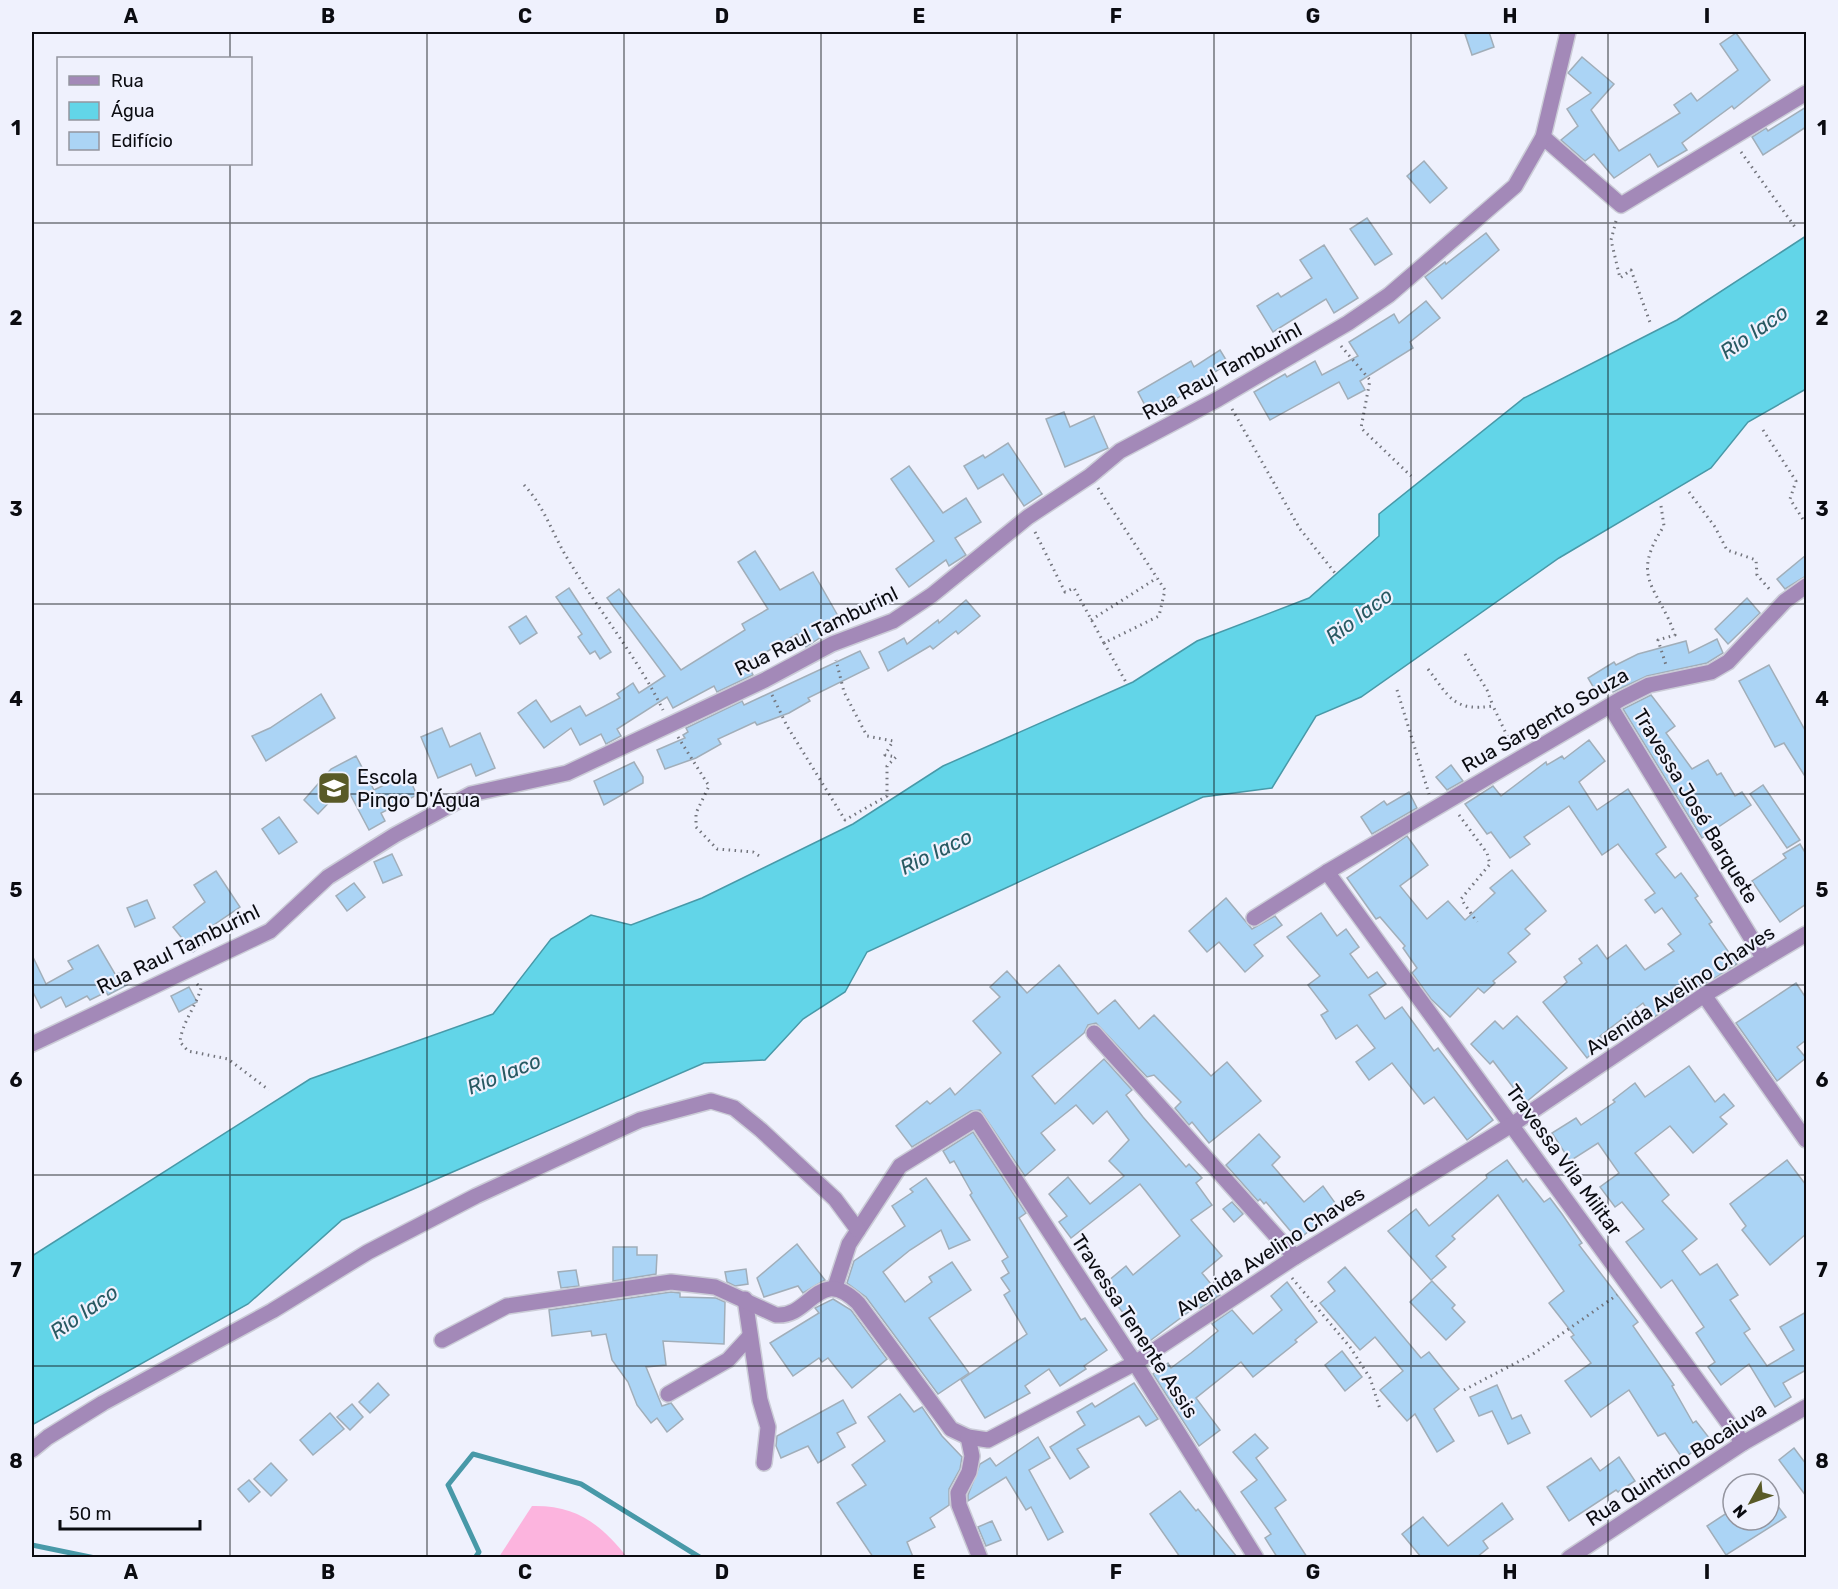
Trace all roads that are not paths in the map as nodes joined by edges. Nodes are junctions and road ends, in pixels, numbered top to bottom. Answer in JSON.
{"nodes":[{"id":1,"x":1568,"y":32,"type":"edge"},
{"id":2,"x":1806,"y":93,"type":"edge"},
{"id":3,"x":1543,"y":137,"type":"junction"},
{"id":4,"x":1806,"y":586,"type":"edge"},
{"id":5,"x":1610,"y":706,"type":"junction"},
{"id":6,"x":1328,"y":872,"type":"junction"},
{"id":7,"x":1254,"y":918,"type":"dead end"},
{"id":8,"x":1806,"y":934,"type":"edge"},
{"id":9,"x":1764,"y":959,"type":"junction"},
{"id":10,"x":1704,"y":995,"type":"junction"},
{"id":11,"x":1094,"y":1033,"type":"dead end"},
{"id":12,"x":32,"y":1044,"type":"edge"},
{"id":13,"x":1513,"y":1125,"type":"junction"},
{"id":14,"x":1806,"y":1140,"type":"edge"},
{"id":15,"x":858,"y":1230,"type":"junction"},
{"id":16,"x":1288,"y":1261,"type":"junction"},
{"id":17,"x":835,"y":1287,"type":"junction"},
{"id":18,"x":745,"y":1299,"type":"junction"},
{"id":19,"x":750,"y":1336,"type":"junction"},
{"id":20,"x":442,"y":1340,"type":"dead end"},
{"id":21,"x":1135,"y":1363,"type":"junction"},
{"id":22,"x":668,"y":1394,"type":"dead end"},
{"id":23,"x":1806,"y":1407,"type":"edge"},
{"id":24,"x":968,"y":1437,"type":"junction"},
{"id":25,"x":1743,"y":1443,"type":"junction"},
{"id":26,"x":32,"y":1450,"type":"edge"},
{"id":27,"x":764,"y":1463,"type":"dead end"},
{"id":28,"x":980,"y":1557,"type":"edge"},
{"id":29,"x":1256,"y":1557,"type":"edge"},
{"id":30,"x":1569,"y":1557,"type":"edge"}],
"edges":[{"from":1,"to":3,"type":"street","name":"Rua Raul Tamburinl"},
{"from":2,"to":3,"type":"street"},
{"from":3,"to":12,"type":"street","name":"Rua Raul Tamburinl"},
{"from":4,"to":5,"type":"street","name":"Rua Sargento Souza"},
{"from":5,"to":6,"type":"street","name":"Rua Sargento Souza"},
{"from":5,"to":9,"type":"street","name":"Travessa José Barquete"},
{"from":6,"to":7,"type":"street","name":"Rua Sargento Souza"},
{"from":6,"to":13,"type":"street","name":"Travessa Vila Militar"},
{"from":8,"to":9,"type":"street","name":"Avenida Avelino Chaves"},
{"from":9,"to":10,"type":"street","name":"Avenida Avelino Chaves"},
{"from":10,"to":13,"type":"street","name":"Avenida Avelino Chaves"},
{"from":10,"to":14,"type":"street"},
{"from":11,"to":16,"type":"street"},
{"from":13,"to":16,"type":"street","name":"Avenida Avelino Chaves"},
{"from":13,"to":25,"type":"street","name":"Travessa Vila Militar"},
{"from":15,"to":17,"type":"street"},
{"from":15,"to":21,"type":"street","name":"Travessa Tenente Assis"},
{"from":15,"to":26,"type":"street"},
{"from":16,"to":21,"type":"street","name":"Avenida Avelino Chaves"},
{"from":17,"to":18,"type":"street"},
{"from":17,"to":24,"type":"street"},
{"from":18,"to":19,"type":"street"},
{"from":18,"to":20,"type":"street"},
{"from":19,"to":22,"type":"street"},
{"from":19,"to":27,"type":"street"},
{"from":21,"to":24,"type":"street","name":"Avenida Avelino Chaves"},
{"from":21,"to":29,"type":"street","name":"Travessa Tenente Assis"},
{"from":23,"to":25,"type":"street","name":"Rua Quintino Bocaiuva"},
{"from":24,"to":28,"type":"street"},
{"from":25,"to":30,"type":"street","name":"Rua Quintino Bocaiuva"}]}
